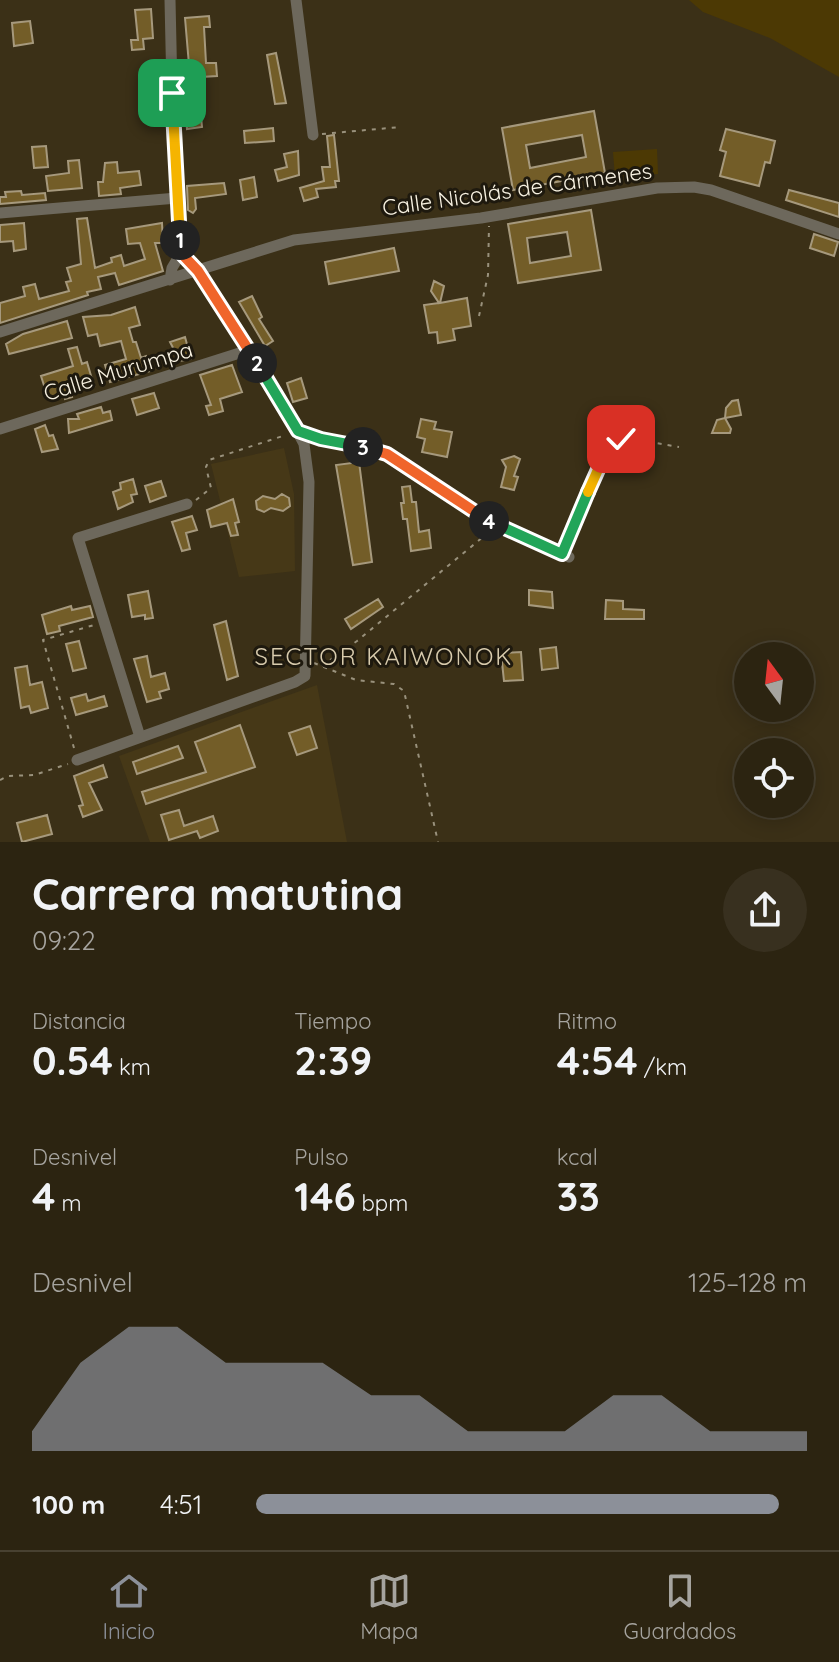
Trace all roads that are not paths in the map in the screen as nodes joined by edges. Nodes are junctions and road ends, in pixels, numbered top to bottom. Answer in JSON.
{"nodes":[{"id":1,"x":170,"y":0,"type":"edge"},
{"id":2,"x":296,"y":0,"type":"edge"},
{"id":3,"x":313,"y":135,"type":"road end"},
{"id":4,"x":177,"y":198,"type":"junction"},
{"id":5,"x":0,"y":213,"type":"edge"},
{"id":6,"x":839,"y":234,"type":"edge"},
{"id":7,"x":181,"y":253,"type":"junction"},
{"id":8,"x":198,"y":271,"type":"junction"},
{"id":9,"x":170,"y":280,"type":"junction"},
{"id":10,"x":0,"y":332,"type":"edge"},
{"id":11,"x":249,"y":350,"type":"junction"},
{"id":12,"x":0,"y":429,"type":"edge"},
{"id":13,"x":298,"y":431,"type":"junction"},
{"id":14,"x":187,"y":504,"type":"road end"},
{"id":15,"x":566,"y":555,"type":"road end"},
{"id":16,"x":140,"y":737,"type":"junction"},
{"id":17,"x":77,"y":760,"type":"road end"}],
"edges":[{"from":1,"to":4,"type":"street"},
{"from":2,"to":3,"type":"street"},
{"from":4,"to":5,"type":"street"},
{"from":4,"to":7,"type":"street"},
{"from":6,"to":8,"type":"street","name":"Calle Nicolás de Cármenes"},
{"from":7,"to":8,"type":"street"},
{"from":7,"to":9,"type":"street"},
{"from":8,"to":9,"type":"street","name":"Calle Nicolás de Cármenes"},
{"from":8,"to":11,"type":"street"},
{"from":9,"to":10,"type":"street","name":"Calle Nicolás de Cármenes"},
{"from":11,"to":12,"type":"street","name":"Calle Murumpa"},
{"from":11,"to":13,"type":"street"},
{"from":13,"to":15,"type":"street"},
{"from":13,"to":16,"type":"street"},
{"from":14,"to":16,"type":"street"},
{"from":16,"to":17,"type":"street"}]}
